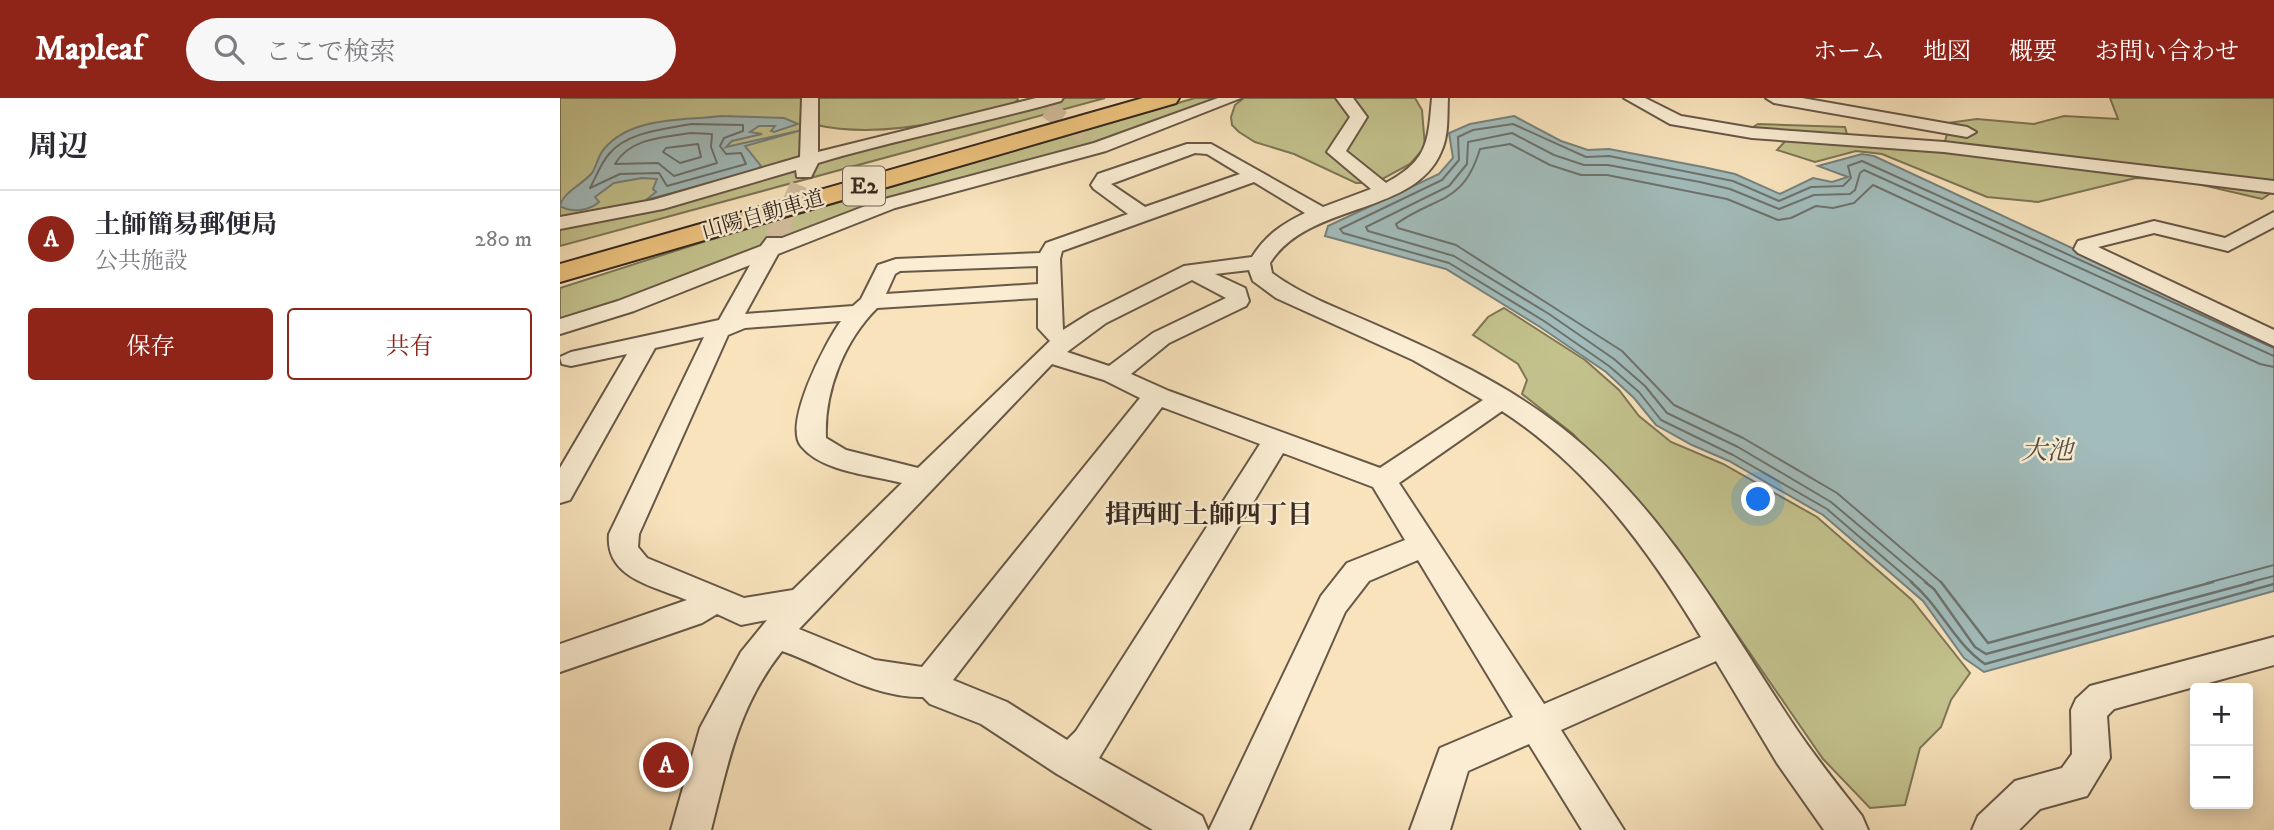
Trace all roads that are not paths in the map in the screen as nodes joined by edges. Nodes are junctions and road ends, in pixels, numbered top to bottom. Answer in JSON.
{"nodes":[{"id":1,"x":810,"y":98,"type":"edge"},
{"id":2,"x":1130,"y":98,"type":"edge"},
{"id":3,"x":1168,"y":98,"type":"edge"},
{"id":4,"x":1233,"y":98,"type":"edge"},
{"id":5,"x":1344,"y":98,"type":"edge"},
{"id":6,"x":1440,"y":98,"type":"edge"},
{"id":7,"x":1632,"y":98,"type":"edge"},
{"id":8,"x":1774,"y":98,"type":"edge"},
{"id":9,"x":1049,"y":107,"type":"edge"},
{"id":10,"x":1097,"y":144,"type":"junction"},
{"id":11,"x":807,"y":168,"type":"junction"},
{"id":12,"x":1256,"y":175,"type":"junction"},
{"id":13,"x":1105,"y":178,"type":"junction"},
{"id":14,"x":2274,"y":178,"type":"edge"},
{"id":15,"x":2274,"y":187,"type":"edge"},
{"id":16,"x":1383,"y":190,"type":"junction"},
{"id":17,"x":823,"y":198,"type":"junction"},
{"id":18,"x":1143,"y":215,"type":"junction"},
{"id":19,"x":1323,"y":215,"type":"junction"},
{"id":20,"x":2274,"y":218,"type":"edge"},
{"id":21,"x":560,"y":223,"type":"edge"},
{"id":22,"x":774,"y":243,"type":"junction"},
{"id":23,"x":560,"y":250,"type":"edge"},
{"id":24,"x":1049,"y":259,"type":"junction"},
{"id":25,"x":560,"y":260,"type":"edge"},
{"id":26,"x":1259,"y":262,"type":"junction"},
{"id":27,"x":1192,"y":271,"type":"junction"},
{"id":28,"x":560,"y":274,"type":"edge"},
{"id":29,"x":560,"y":281,"type":"edge"},
{"id":30,"x":1050,"y":290,"type":"junction"},
{"id":31,"x":864,"y":308,"type":"junction"},
{"id":32,"x":587,"y":318,"type":"junction"},
{"id":33,"x":728,"y":324,"type":"junction"},
{"id":34,"x":560,"y":327,"type":"edge"},
{"id":35,"x":2274,"y":339,"type":"edge"},
{"id":36,"x":645,"y":344,"type":"junction"},
{"id":37,"x":1058,"y":346,"type":"junction"},
{"id":38,"x":566,"y":370,"type":"edge"},
{"id":39,"x":1113,"y":374,"type":"junction"},
{"id":40,"x":1160,"y":397,"type":"junction"},
{"id":41,"x":1502,"y":399,"type":"junction"},
{"id":42,"x":1279,"y":441,"type":"junction"},
{"id":43,"x":924,"y":479,"type":"junction"},
{"id":44,"x":1383,"y":480,"type":"junction"},
{"id":45,"x":560,"y":493,"type":"edge"},
{"id":46,"x":1422,"y":546,"type":"junction"},
{"id":47,"x":802,"y":601,"type":"junction"},
{"id":48,"x":729,"y":605,"type":"junction"},
{"id":49,"x":774,"y":635,"type":"junction"},
{"id":50,"x":1722,"y":643,"type":"junction"},
{"id":51,"x":2274,"y":651,"type":"edge"},
{"id":52,"x":561,"y":654,"type":"edge"},
{"id":53,"x":753,"y":662,"type":"junction"},
{"id":54,"x":931,"y":682,"type":"junction"},
{"id":55,"x":1536,"y":724,"type":"junction"},
{"id":56,"x":1070,"y":762,"type":"junction"},
{"id":57,"x":691,"y":830,"type":"edge"},
{"id":58,"x":1188,"y":830,"type":"edge"},
{"id":59,"x":1229,"y":830,"type":"edge"},
{"id":60,"x":1430,"y":830,"type":"edge"},
{"id":61,"x":1604,"y":830,"type":"edge"},
{"id":62,"x":1848,"y":830,"type":"edge"},
{"id":63,"x":1992,"y":830,"type":"edge"}],
"edges":[{"from":1,"to":11,"type":"street"},
{"from":2,"to":9,"type":"highway","name":"山陽自動車道","number":"E2"},
{"from":3,"to":17,"type":"highway","name":"山陽自動車道","number":"E2"},
{"from":4,"to":10,"type":"street"},
{"from":5,"to":16,"type":"street"},
{"from":6,"to":16,"type":"street"},
{"from":7,"to":15,"type":"street"},
{"from":8,"to":14,"type":"street"},
{"from":9,"to":11,"type":"street"},
{"from":9,"to":23,"type":"highway"},
{"from":9,"to":25,"type":"highway","name":"山陽自動車道","number":"E2"},
{"from":10,"to":13,"type":"street"},
{"from":10,"to":22,"type":"street"},
{"from":11,"to":21,"type":"street"},
{"from":12,"to":13,"type":"street"},
{"from":12,"to":18,"type":"street"},
{"from":12,"to":19,"type":"street"},
{"from":13,"to":18,"type":"street"},
{"from":16,"to":19,"type":"street"},
{"from":17,"to":28,"type":"highway","name":"山陽自動車道","number":"E2"},
{"from":17,"to":29,"type":"highway"},
{"from":18,"to":24,"type":"street"},
{"from":19,"to":26,"type":"street"},
{"from":20,"to":35,"type":"street"},
{"from":22,"to":32,"type":"street"},
{"from":22,"to":33,"type":"street"},
{"from":24,"to":30,"type":"street"},
{"from":24,"to":31,"type":"street"},
{"from":26,"to":27,"type":"street"},
{"from":26,"to":41,"type":"street"},
{"from":27,"to":37,"type":"street"},
{"from":27,"to":39,"type":"street"},
{"from":30,"to":31,"type":"street"},
{"from":30,"to":37,"type":"street"},
{"from":31,"to":33,"type":"street"},
{"from":31,"to":43,"type":"street"},
{"from":32,"to":34,"type":"street"},
{"from":32,"to":38,"type":"street"},
{"from":33,"to":36,"type":"street"},
{"from":33,"to":48,"type":"street"},
{"from":36,"to":38,"type":"street"},
{"from":36,"to":45,"type":"street"},
{"from":37,"to":39,"type":"street"},
{"from":37,"to":43,"type":"street"},
{"from":39,"to":40,"type":"street"},
{"from":40,"to":42,"type":"street"},
{"from":40,"to":54,"type":"street"},
{"from":41,"to":44,"type":"street"},
{"from":41,"to":50,"type":"street"},
{"from":42,"to":44,"type":"street"},
{"from":42,"to":56,"type":"street"},
{"from":43,"to":47,"type":"street"},
{"from":44,"to":46,"type":"street"},
{"from":46,"to":55,"type":"street"},
{"from":46,"to":59,"type":"street"},
{"from":47,"to":48,"type":"street"},
{"from":47,"to":49,"type":"street"},
{"from":48,"to":52,"type":"street"},
{"from":48,"to":53,"type":"street"},
{"from":49,"to":53,"type":"street"},
{"from":49,"to":54,"type":"street"},
{"from":50,"to":55,"type":"street"},
{"from":50,"to":62,"type":"street"},
{"from":51,"to":63,"type":"street"},
{"from":53,"to":57,"type":"street"},
{"from":54,"to":56,"type":"street"},
{"from":55,"to":60,"type":"street"},
{"from":55,"to":61,"type":"street"},
{"from":56,"to":58,"type":"street"}]}
